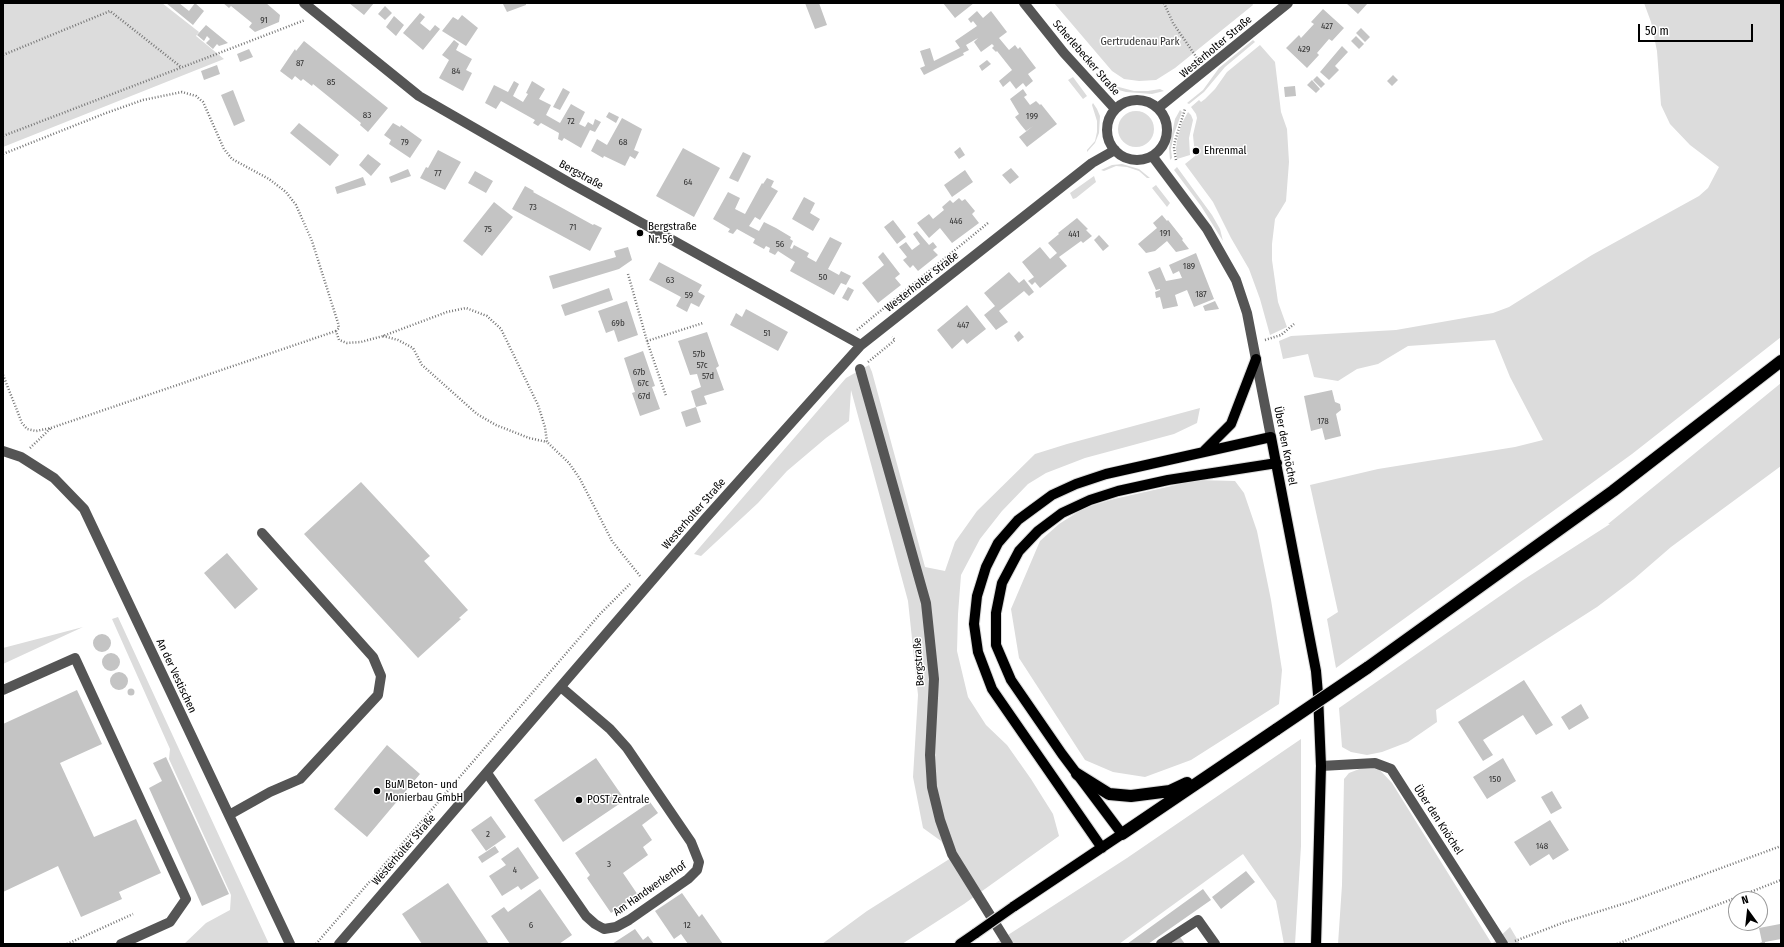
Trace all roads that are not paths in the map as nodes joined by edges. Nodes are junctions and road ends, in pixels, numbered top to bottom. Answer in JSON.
{"nodes":[{"id":1,"x":304,"y":3,"type":"edge"},
{"id":2,"x":1024,"y":3,"type":"edge"},
{"id":3,"x":1288,"y":3,"type":"edge"},
{"id":4,"x":1158,"y":108,"type":"junction"},
{"id":5,"x":1115,"y":109,"type":"junction"},
{"id":6,"x":1115,"y":150,"type":"junction"},
{"id":7,"x":1153,"y":157,"type":"junction"},
{"id":8,"x":861,"y":345,"type":"junction"},
{"id":9,"x":1256,"y":359,"type":"junction"},
{"id":10,"x":1781,"y":361,"type":"edge"},
{"id":11,"x":860,"y":369,"type":"road end"},
{"id":12,"x":1271,"y":437,"type":"junction"},
{"id":13,"x":3,"y":452,"type":"edge"},
{"id":14,"x":1204,"y":452,"type":"junction"},
{"id":15,"x":1277,"y":463,"type":"junction"},
{"id":16,"x":262,"y":533,"type":"dead end"},
{"id":17,"x":562,"y":688,"type":"junction"},
{"id":18,"x":3,"y":690,"type":"edge"},
{"id":19,"x":1321,"y":766,"type":"junction"},
{"id":20,"x":1217,"y":770,"type":"junction"},
{"id":21,"x":487,"y":773,"type":"junction"},
{"id":22,"x":1077,"y":774,"type":"junction"},
{"id":23,"x":228,"y":815,"type":"junction"},
{"id":24,"x":1122,"y":834,"type":"junction"},
{"id":25,"x":1102,"y":848,"type":"junction"},
{"id":26,"x":121,"y":944,"type":"edge"},
{"id":27,"x":290,"y":944,"type":"edge"},
{"id":28,"x":339,"y":944,"type":"edge"},
{"id":29,"x":960,"y":944,"type":"edge"},
{"id":30,"x":1008,"y":944,"type":"edge"},
{"id":31,"x":1161,"y":944,"type":"edge"},
{"id":32,"x":1215,"y":944,"type":"edge"},
{"id":33,"x":1316,"y":944,"type":"edge"},
{"id":34,"x":1503,"y":944,"type":"edge"}],
"edges":[{"from":1,"to":8,"type":"street","name":"Bergstraße"},
{"from":2,"to":5,"type":"street","name":"Scherlebecker Straße"},
{"from":3,"to":4,"type":"street","name":"Westerholter Straße"},
{"from":4,"to":5,"type":"street"},
{"from":4,"to":7,"type":"street"},
{"from":5,"to":6,"type":"street"},
{"from":6,"to":7,"type":"street"},
{"from":6,"to":8,"type":"street","name":"Westerholter Straße"},
{"from":7,"to":9,"type":"street","name":"Über den Knöchel"},
{"from":8,"to":17,"type":"street","name":"Westerholter Straße"},
{"from":9,"to":12,"type":"street","name":"Über den Knöchel"},
{"from":9,"to":14,"type":"main road"},
{"from":10,"to":20,"type":"highway","bridge":true},
{"from":11,"to":30,"type":"street","name":"Bergstraße"},
{"from":12,"to":14,"type":"main road"},
{"from":12,"to":15,"type":"main road","name":"Über den Knöchel"},
{"from":13,"to":23,"type":"street","name":"An der Vestischen"},
{"from":14,"to":25,"type":"main road"},
{"from":15,"to":19,"type":"main road","name":"Über den Knöchel"},
{"from":15,"to":22,"type":"main road"},
{"from":16,"to":23,"type":"street"},
{"from":17,"to":21,"type":"street","name":"Westerholter Straße"},
{"from":17,"to":21,"type":"street","name":"Am Handwerkerhof"},
{"from":18,"to":26,"type":"street"},
{"from":19,"to":33,"type":"main road","name":"Über den Knöchel"},
{"from":19,"to":34,"type":"street","name":"Über den Knöchel"},
{"from":20,"to":22,"type":"highway"},
{"from":20,"to":24,"type":"highway"},
{"from":21,"to":28,"type":"street","name":"Westerholter Straße"},
{"from":22,"to":24,"type":"main road"},
{"from":23,"to":27,"type":"street","name":"An der Vestischen"},
{"from":24,"to":25,"type":"main road"},
{"from":25,"to":29,"type":"main road","bridge":true},
{"from":31,"to":32,"type":"street"}]}
